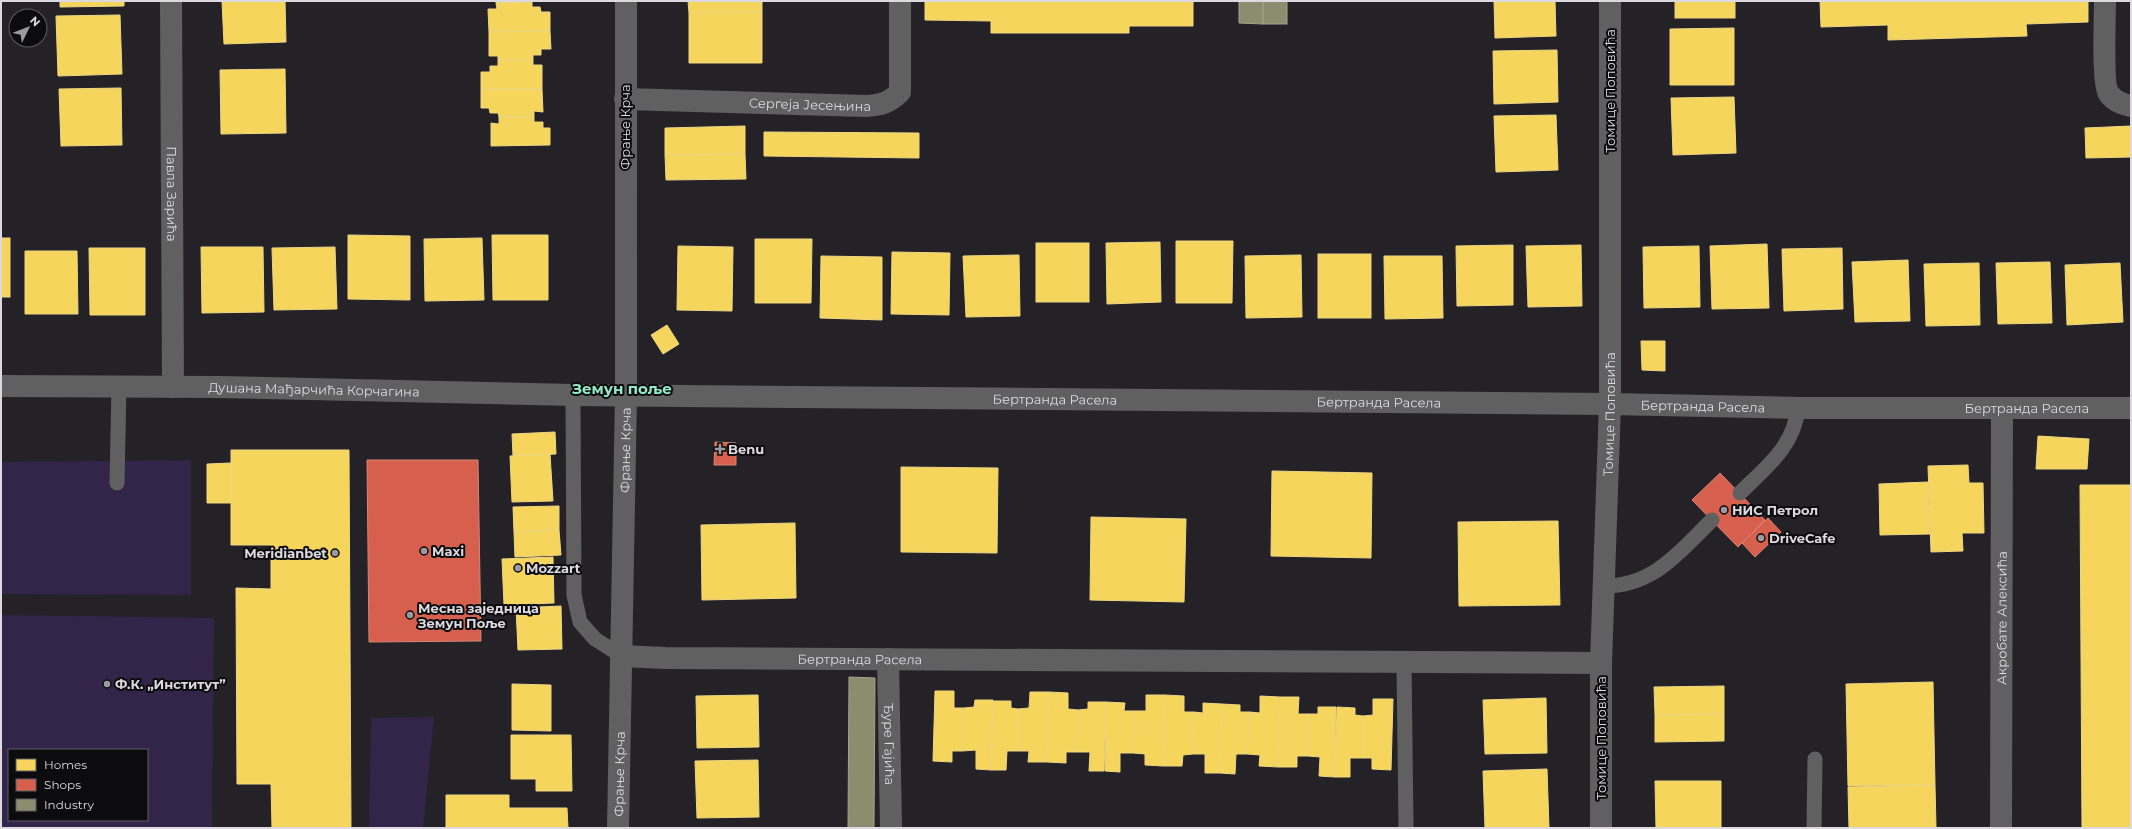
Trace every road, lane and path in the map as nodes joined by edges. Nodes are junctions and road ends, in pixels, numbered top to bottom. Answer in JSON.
{"nodes":[{"id":1,"x":171,"y":1,"type":"edge"},
{"id":2,"x":626,"y":1,"type":"edge"},
{"id":3,"x":900,"y":1,"type":"edge"},
{"id":4,"x":1610,"y":1,"type":"edge"},
{"id":5,"x":2105,"y":1,"type":"edge"},
{"id":6,"x":625,"y":99,"type":"junction"},
{"id":7,"x":2131,"y":106,"type":"edge"},
{"id":8,"x":1,"y":386,"type":"edge"},
{"id":9,"x":119,"y":386,"type":"junction"},
{"id":10,"x":173,"y":387,"type":"junction"},
{"id":11,"x":573,"y":395,"type":"junction"},
{"id":12,"x":626,"y":395,"type":"junction"},
{"id":13,"x":1610,"y":404,"type":"junction"},
{"id":14,"x":1798,"y":408,"type":"junction"},
{"id":15,"x":2002,"y":408,"type":"junction"},
{"id":16,"x":2131,"y":408,"type":"edge"},
{"id":17,"x":116,"y":483,"type":"dead end"},
{"id":18,"x":1740,"y":493,"type":"dead end"},
{"id":19,"x":1712,"y":520,"type":"dead end"},
{"id":20,"x":1604,"y":586,"type":"junction"},
{"id":21,"x":622,"y":656,"type":"junction"},
{"id":22,"x":888,"y":659,"type":"junction"},
{"id":23,"x":1404,"y":661,"type":"junction"},
{"id":24,"x":1602,"y":663,"type":"junction"},
{"id":25,"x":1815,"y":759,"type":"dead end"},
{"id":26,"x":618,"y":828,"type":"edge"},
{"id":27,"x":891,"y":828,"type":"edge"},
{"id":28,"x":1406,"y":828,"type":"edge"},
{"id":29,"x":1601,"y":828,"type":"edge"},
{"id":30,"x":1814,"y":828,"type":"edge"},
{"id":31,"x":2001,"y":828,"type":"edge"}],
"edges":[{"from":1,"to":10,"type":"street","name":"Павла Зарића"},
{"from":2,"to":6,"type":"street","name":"Фрање Крча"},
{"from":3,"to":6,"type":"street","name":"Сергеја Јесењина"},
{"from":4,"to":13,"type":"street","name":"Томице Поповића"},
{"from":5,"to":7,"type":"street"},
{"from":6,"to":12,"type":"street","name":"Фрање Крча"},
{"from":8,"to":9,"type":"street","name":"Душана Мађарчића Корчагина"},
{"from":9,"to":10,"type":"street","name":"Душана Мађарчића Корчагина"},
{"from":9,"to":17,"type":"lane"},
{"from":10,"to":11,"type":"street","name":"Душана Мађарчића Корчагина"},
{"from":11,"to":12,"type":"street","name":"Душана Мађарчића Корчагина"},
{"from":11,"to":21,"type":"lane"},
{"from":12,"to":13,"type":"street","name":"Бертранда Расела"},
{"from":12,"to":21,"type":"street","name":"Фрање Крча"},
{"from":13,"to":14,"type":"street","name":"Бертранда Расела"},
{"from":13,"to":20,"type":"street","name":"Томице Поповића"},
{"from":14,"to":15,"type":"street","name":"Бертранда Расела"},
{"from":14,"to":18,"type":"lane"},
{"from":15,"to":16,"type":"street","name":"Бертранда Расела"},
{"from":15,"to":31,"type":"street","name":"Акробате Алексића"},
{"from":19,"to":20,"type":"lane"},
{"from":20,"to":24,"type":"street","name":"Томице Поповића"},
{"from":21,"to":22,"type":"street","name":"Бертранда Расела"},
{"from":21,"to":26,"type":"street","name":"Фрање Крча"},
{"from":22,"to":23,"type":"street","name":"Бертранда Расела"},
{"from":22,"to":27,"type":"street","name":"Ђуре Гајића"},
{"from":23,"to":24,"type":"street","name":"Бертранда Расела"},
{"from":23,"to":28,"type":"lane"},
{"from":24,"to":29,"type":"street","name":"Томице Поповића"},
{"from":25,"to":30,"type":"lane"}]}
